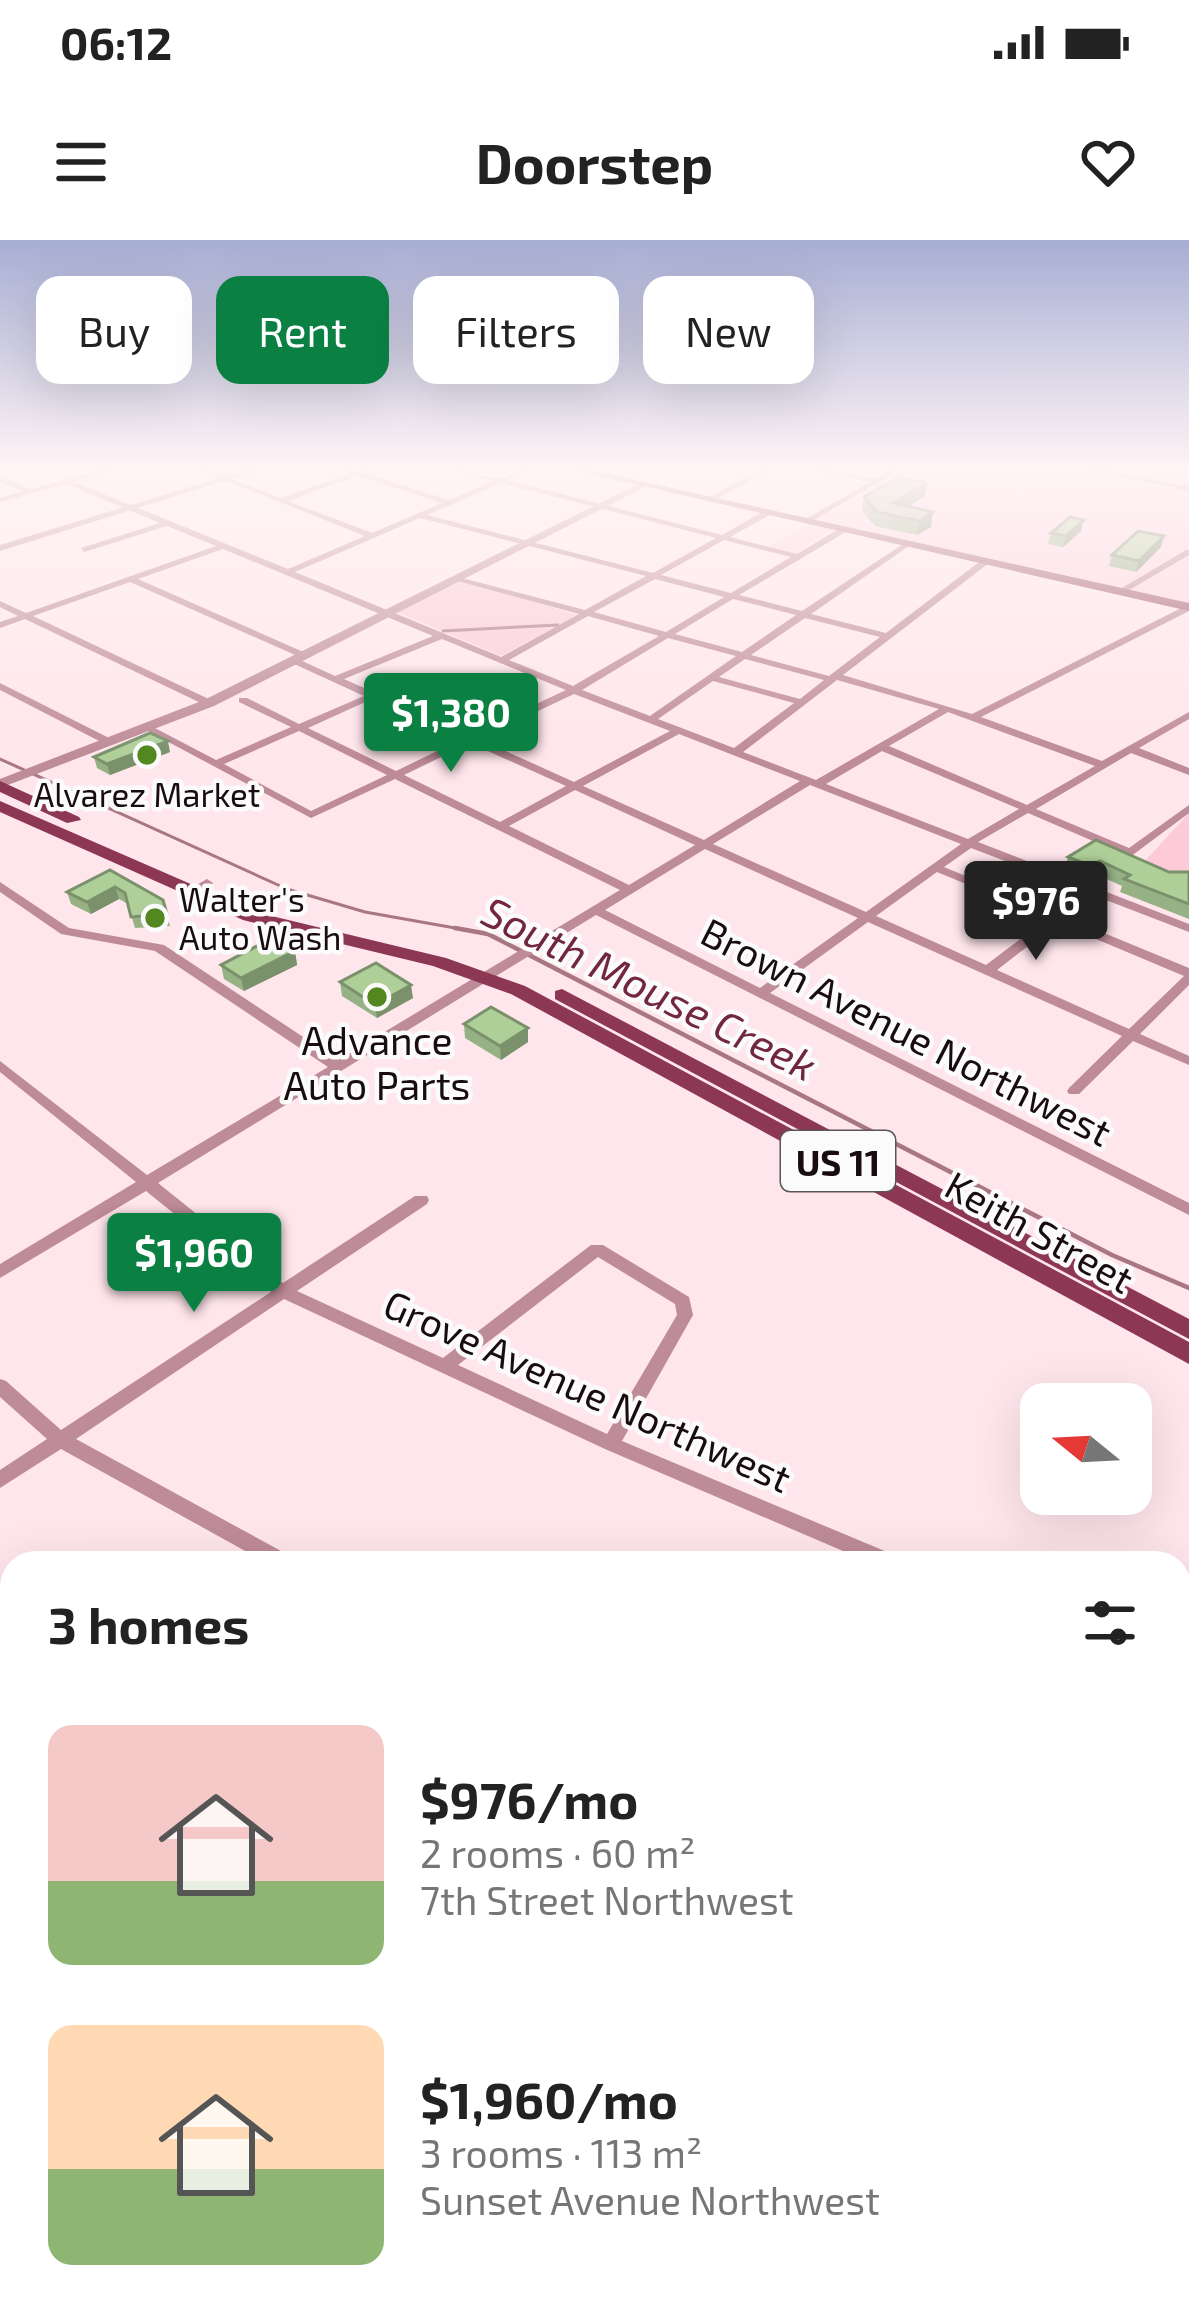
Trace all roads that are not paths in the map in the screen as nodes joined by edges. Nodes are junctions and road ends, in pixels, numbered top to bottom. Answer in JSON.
{"nodes":[{"id":1,"x":179,"y":562,"type":"edge"},
{"id":2,"x":265,"y":562,"type":"edge"},
{"id":3,"x":313,"y":562,"type":"edge"},
{"id":4,"x":488,"y":562,"type":"edge"},
{"id":5,"x":591,"y":562,"type":"edge"},
{"id":6,"x":680,"y":562,"type":"edge"},
{"id":7,"x":792,"y":562,"type":"edge"},
{"id":8,"x":879,"y":562,"type":"edge"},
{"id":9,"x":985,"y":562,"type":"edge"},
{"id":10,"x":991,"y":562,"type":"edge"},
{"id":11,"x":1172,"y":562,"type":"edge"},
{"id":12,"x":290,"y":572,"type":"junction"},
{"id":13,"x":457,"y":578,"type":"junction"},
{"id":14,"x":651,"y":578,"type":"junction"},
{"id":15,"x":131,"y":579,"type":"junction"},
{"id":16,"x":1121,"y":591,"type":"junction"},
{"id":17,"x":730,"y":599,"type":"junction"},
{"id":18,"x":0,"y":604,"type":"edge"},
{"id":19,"x":1189,"y":607,"type":"edge"},
{"id":20,"x":389,"y":613,"type":"junction"},
{"id":21,"x":586,"y":614,"type":"junction"},
{"id":22,"x":26,"y":616,"type":"junction"},
{"id":23,"x":800,"y":616,"type":"junction"},
{"id":24,"x":0,"y":625,"type":"edge"},
{"id":25,"x":442,"y":635,"type":"junction"},
{"id":26,"x":668,"y":636,"type":"junction"},
{"id":27,"x":886,"y":636,"type":"junction"},
{"id":28,"x":743,"y":656,"type":"junction"},
{"id":29,"x":300,"y":659,"type":"junction"},
{"id":30,"x":502,"y":660,"type":"junction"},
{"id":31,"x":712,"y":678,"type":"junction"},
{"id":32,"x":832,"y":678,"type":"junction"},
{"id":33,"x":333,"y":680,"type":"junction"},
{"id":34,"x":0,"y":686,"type":"edge"},
{"id":35,"x":574,"y":690,"type":"junction"},
{"id":36,"x":369,"y":697,"type":"junction"},
{"id":37,"x":243,"y":700,"type":"dead end"},
{"id":38,"x":801,"y":702,"type":"junction"},
{"id":39,"x":209,"y":703,"type":"junction"},
{"id":40,"x":947,"y":708,"type":"junction"},
{"id":41,"x":1188,"y":716,"type":"edge"},
{"id":42,"x":973,"y":717,"type":"junction"},
{"id":43,"x":650,"y":720,"type":"junction"},
{"id":44,"x":149,"y":729,"type":"junction"},
{"id":45,"x":296,"y":729,"type":"junction"},
{"id":46,"x":678,"y":730,"type":"junction"},
{"id":47,"x":468,"y":741,"type":"junction"},
{"id":48,"x":111,"y":743,"type":"junction"},
{"id":49,"x":885,"y":748,"type":"junction"},
{"id":50,"x":1131,"y":749,"type":"junction"},
{"id":51,"x":735,"y":753,"type":"junction"},
{"id":52,"x":216,"y":764,"type":"junction"},
{"id":53,"x":1103,"y":765,"type":"junction"},
{"id":54,"x":1189,"y":772,"type":"edge"},
{"id":55,"x":397,"y":775,"type":"junction"},
{"id":56,"x":815,"y":782,"type":"junction"},
{"id":57,"x":5,"y":783,"type":"edge"},
{"id":58,"x":572,"y":787,"type":"junction"},
{"id":59,"x":0,"y":806,"type":"edge"},
{"id":60,"x":1189,"y":808,"type":"edge"},
{"id":61,"x":1023,"y":810,"type":"junction"},
{"id":62,"x":502,"y":825,"type":"junction"},
{"id":63,"x":971,"y":842,"type":"junction"},
{"id":64,"x":700,"y":845,"type":"junction"},
{"id":65,"x":935,"y":867,"type":"junction"},
{"id":66,"x":0,"y":886,"type":"edge"},
{"id":67,"x":199,"y":888,"type":"junction"},
{"id":68,"x":628,"y":889,"type":"junction"},
{"id":69,"x":1091,"y":891,"type":"junction"},
{"id":70,"x":596,"y":910,"type":"junction"},
{"id":71,"x":865,"y":917,"type":"junction"},
{"id":72,"x":1056,"y":917,"type":"junction"},
{"id":73,"x":1189,"y":928,"type":"edge"},
{"id":74,"x":987,"y":971,"type":"junction"},
{"id":75,"x":492,"y":972,"type":"junction"},
{"id":76,"x":1189,"y":976,"type":"edge"},
{"id":77,"x":760,"y":994,"type":"junction"},
{"id":78,"x":1129,"y":1034,"type":"junction"},
{"id":79,"x":1189,"y":1061,"type":"edge"},
{"id":80,"x":0,"y":1065,"type":"edge"},
{"id":81,"x":338,"y":1067,"type":"junction"},
{"id":82,"x":1074,"y":1091,"type":"dead end"},
{"id":83,"x":840,"y":1151,"type":"junction"},
{"id":84,"x":148,"y":1183,"type":"junction"},
{"id":85,"x":421,"y":1200,"type":"dead end"},
{"id":86,"x":1188,"y":1207,"type":"edge"},
{"id":87,"x":0,"y":1272,"type":"edge"},
{"id":88,"x":280,"y":1290,"type":"junction"},
{"id":89,"x":1189,"y":1330,"type":"edge"},
{"id":90,"x":1189,"y":1354,"type":"edge"},
{"id":91,"x":445,"y":1366,"type":"junction"},
{"id":92,"x":0,"y":1386,"type":"edge"},
{"id":93,"x":59,"y":1439,"type":"junction"},
{"id":94,"x":610,"y":1444,"type":"junction"},
{"id":95,"x":0,"y":1480,"type":"edge"},
{"id":96,"x":263,"y":1551,"type":"edge"},
{"id":97,"x":864,"y":1551,"type":"edge"}],
"edges":[{"from":1,"to":15,"type":"street"},
{"from":2,"to":12,"type":"street"},
{"from":3,"to":12,"type":"street"},
{"from":4,"to":13,"type":"street"},
{"from":5,"to":14,"type":"street"},
{"from":6,"to":14,"type":"street"},
{"from":7,"to":17,"type":"street"},
{"from":8,"to":23,"type":"street"},
{"from":9,"to":27,"type":"street"},
{"from":10,"to":16,"type":"main road"},
{"from":11,"to":16,"type":"street"},
{"from":12,"to":20,"type":"street"},
{"from":13,"to":20,"type":"street"},
{"from":13,"to":21,"type":"street"},
{"from":14,"to":17,"type":"street"},
{"from":14,"to":21,"type":"street"},
{"from":15,"to":22,"type":"street"},
{"from":15,"to":29,"type":"street"},
{"from":16,"to":19,"type":"main road"},
{"from":17,"to":23,"type":"street"},
{"from":17,"to":26,"type":"street"},
{"from":18,"to":22,"type":"street"},
{"from":19,"to":42,"type":"street"},
{"from":20,"to":25,"type":"street"},
{"from":20,"to":29,"type":"street"},
{"from":21,"to":26,"type":"street"},
{"from":21,"to":30,"type":"street"},
{"from":22,"to":24,"type":"street"},
{"from":22,"to":39,"type":"street"},
{"from":23,"to":27,"type":"street"},
{"from":23,"to":28,"type":"street"},
{"from":25,"to":30,"type":"street"},
{"from":25,"to":33,"type":"street"},
{"from":26,"to":28,"type":"street"},
{"from":26,"to":35,"type":"street"},
{"from":27,"to":32,"type":"street"},
{"from":28,"to":31,"type":"street"},
{"from":28,"to":32,"type":"street"},
{"from":29,"to":33,"type":"street"},
{"from":29,"to":39,"type":"street"},
{"from":30,"to":35,"type":"street"},
{"from":31,"to":38,"type":"street"},
{"from":31,"to":43,"type":"street"},
{"from":32,"to":38,"type":"street"},
{"from":32,"to":40,"type":"street"},
{"from":33,"to":36,"type":"street"},
{"from":34,"to":48,"type":"street"},
{"from":35,"to":43,"type":"street"},
{"from":35,"to":47,"type":"street"},
{"from":36,"to":45,"type":"street"},
{"from":36,"to":47,"type":"street"},
{"from":37,"to":45,"type":"street"},
{"from":38,"to":51,"type":"street"},
{"from":39,"to":44,"type":"street"},
{"from":40,"to":42,"type":"street"},
{"from":40,"to":49,"type":"street"},
{"from":41,"to":50,"type":"street"},
{"from":42,"to":53,"type":"street"},
{"from":43,"to":46,"type":"street"},
{"from":44,"to":48,"type":"street"},
{"from":44,"to":52,"type":"street"},
{"from":45,"to":52,"type":"street"},
{"from":45,"to":55,"type":"street"},
{"from":46,"to":51,"type":"street"},
{"from":46,"to":58,"type":"street"},
{"from":47,"to":55,"type":"street"},
{"from":47,"to":58,"type":"street"},
{"from":48,"to":57,"type":"street"},
{"from":49,"to":56,"type":"street"},
{"from":49,"to":61,"type":"street"},
{"from":50,"to":53,"type":"street"},
{"from":50,"to":54,"type":"street"},
{"from":51,"to":56,"type":"street"},
{"from":52,"to":55,"type":"street"},
{"from":53,"to":61,"type":"street"},
{"from":55,"to":62,"type":"street"},
{"from":56,"to":63,"type":"street"},
{"from":56,"to":64,"type":"street"},
{"from":57,"to":67,"type":"main road","name":"Keith Street","number":"US 11"},
{"from":58,"to":62,"type":"street"},
{"from":58,"to":64,"type":"street"},
{"from":59,"to":67,"type":"main road","name":"Keith Street","number":"US 11"},
{"from":60,"to":61,"type":"street"},
{"from":61,"to":63,"type":"street"},
{"from":62,"to":68,"type":"street"},
{"from":63,"to":65,"type":"street"},
{"from":63,"to":69,"type":"street"},
{"from":64,"to":68,"type":"street"},
{"from":64,"to":71,"type":"street"},
{"from":65,"to":71,"type":"street"},
{"from":65,"to":72,"type":"street"},
{"from":66,"to":81,"type":"street"},
{"from":67,"to":75,"type":"main road","name":"Keith Street","number":"US 11"},
{"from":68,"to":70,"type":"street"},
{"from":69,"to":72,"type":"street"},
{"from":69,"to":73,"type":"street"},
{"from":70,"to":75,"type":"street"},
{"from":70,"to":77,"type":"street","name":"Brown Avenue Northwest"},
{"from":71,"to":74,"type":"street"},
{"from":71,"to":77,"type":"street"},
{"from":72,"to":74,"type":"street"},
{"from":72,"to":76,"type":"street"},
{"from":74,"to":78,"type":"street"},
{"from":75,"to":81,"type":"street"},
{"from":75,"to":83,"type":"main road","name":"Keith Street","number":"US 11"},
{"from":76,"to":78,"type":"street"},
{"from":77,"to":86,"type":"street","name":"Brown Avenue Northwest"},
{"from":78,"to":79,"type":"street"},
{"from":78,"to":82,"type":"street"},
{"from":80,"to":84,"type":"street","name":"Grove Avenue Northwest"},
{"from":81,"to":84,"type":"street"},
{"from":83,"to":89,"type":"main road","name":"Keith Street","number":"US 11"},
{"from":83,"to":90,"type":"main road","name":"Keith Street","number":"US 11"},
{"from":84,"to":87,"type":"street"},
{"from":84,"to":88,"type":"street","name":"Grove Avenue Northwest"},
{"from":85,"to":88,"type":"street"},
{"from":88,"to":91,"type":"street","name":"Grove Avenue Northwest"},
{"from":88,"to":93,"type":"street"},
{"from":91,"to":94,"type":"street","name":"Grove Avenue Northwest"},
{"from":91,"to":94,"type":"street"},
{"from":92,"to":93,"type":"street"},
{"from":93,"to":95,"type":"street"},
{"from":93,"to":96,"type":"street"},
{"from":94,"to":97,"type":"street","name":"Grove Avenue Northwest"}]}
